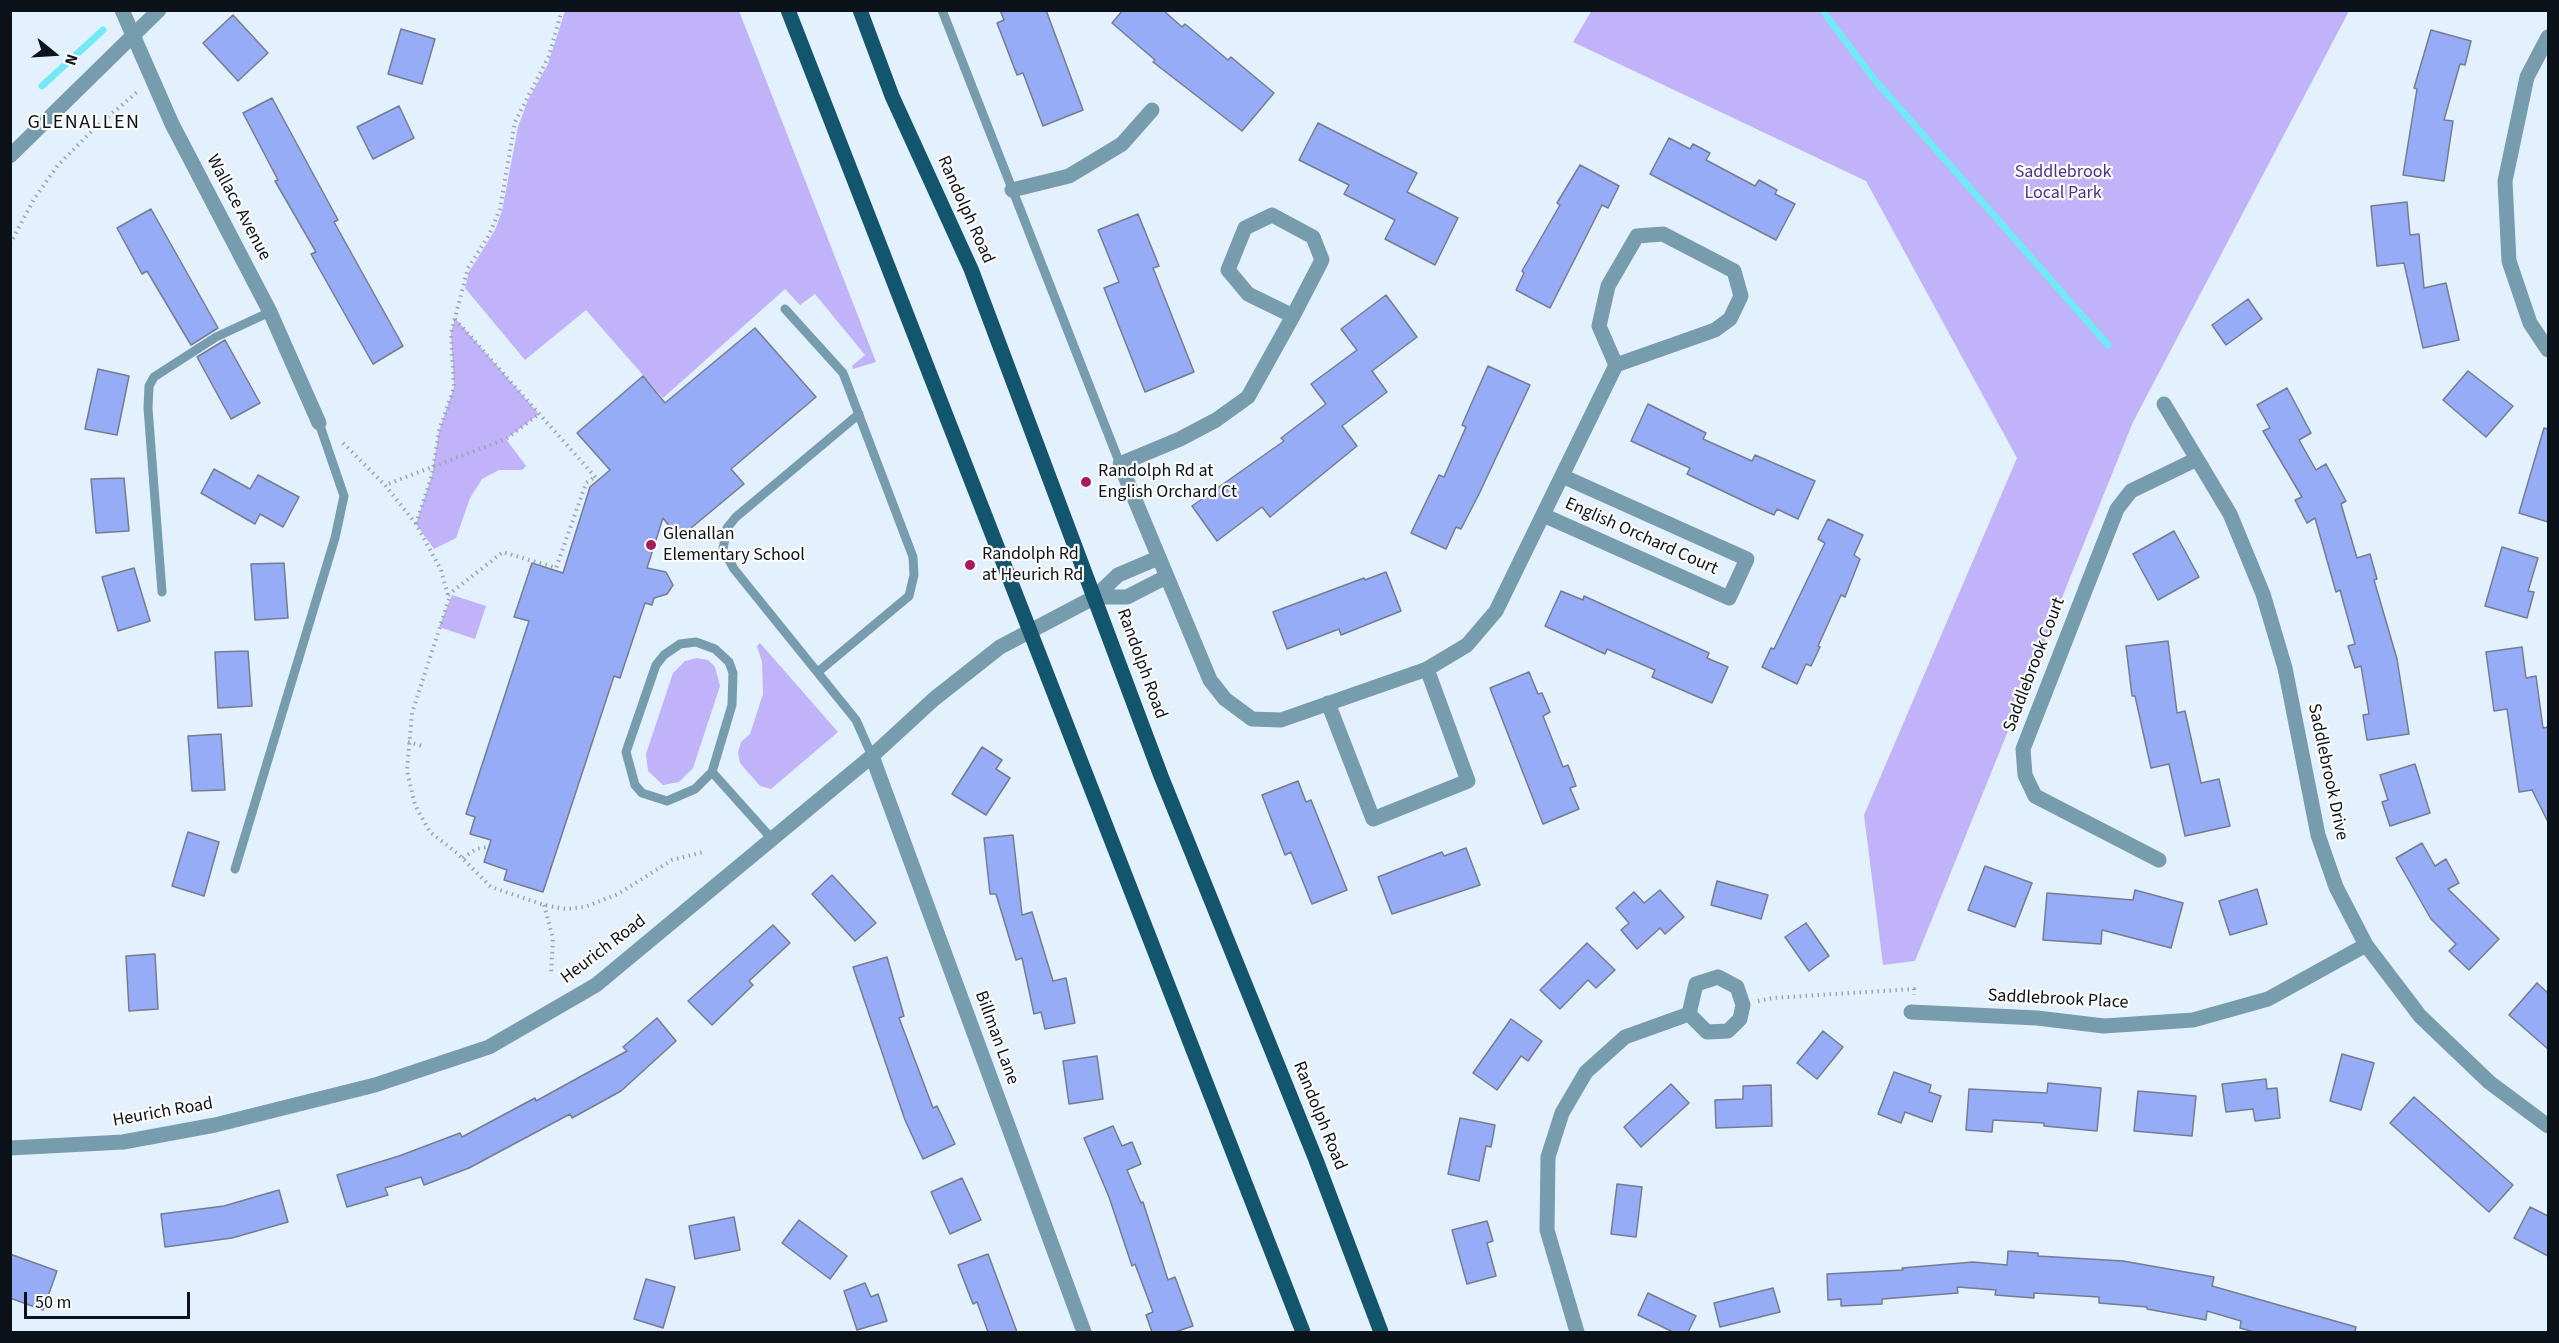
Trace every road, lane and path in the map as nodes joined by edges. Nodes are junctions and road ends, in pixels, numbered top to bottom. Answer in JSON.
{"nodes":[{"id":1,"x":122,"y":10,"type":"edge"},
{"id":2,"x":159,"y":10,"type":"edge"},
{"id":3,"x":562,"y":10,"type":"edge"},
{"id":4,"x":788,"y":10,"type":"edge"},
{"id":5,"x":860,"y":10,"type":"edge"},
{"id":6,"x":942,"y":10,"type":"edge"},
{"id":7,"x":133,"y":35,"type":"junction"},
{"id":8,"x":2548,"y":37,"type":"edge"},
{"id":9,"x":137,"y":92,"type":"dead end"},
{"id":10,"x":1152,"y":110,"type":"dead end"},
{"id":11,"x":10,"y":156,"type":"edge"},
{"id":12,"x":1012,"y":190,"type":"junction"},
{"id":13,"x":10,"y":244,"type":"edge"},
{"id":14,"x":785,"y":309,"type":"dead end"},
{"id":15,"x":270,"y":312,"type":"junction"},
{"id":16,"x":1293,"y":316,"type":"junction"},
{"id":17,"x":455,"y":318,"type":"junction"},
{"id":18,"x":2548,"y":350,"type":"edge"},
{"id":19,"x":1616,"y":364,"type":"junction"},
{"id":20,"x":2164,"y":404,"type":"dead end"},
{"id":21,"x":539,"y":414,"type":"junction"},
{"id":22,"x":859,"y":414,"type":"junction"},
{"id":23,"x":319,"y":423,"type":"junction"},
{"id":24,"x":2197,"y":459,"type":"junction"},
{"id":25,"x":435,"y":464,"type":"junction"},
{"id":26,"x":1120,"y":464,"type":"junction"},
{"id":27,"x":1562,"y":476,"type":"junction"},
{"id":28,"x":385,"y":485,"type":"junction"},
{"id":29,"x":1543,"y":515,"type":"junction"},
{"id":30,"x":416,"y":524,"type":"junction"},
{"id":31,"x":1158,"y":558,"type":"junction"},
{"id":32,"x":1166,"y":577,"type":"junction"},
{"id":33,"x":162,"y":592,"type":"dead end"},
{"id":34,"x":448,"y":595,"type":"junction"},
{"id":35,"x":1095,"y":597,"type":"junction"},
{"id":36,"x":1028,"y":632,"type":"junction"},
{"id":37,"x":1427,"y":669,"type":"junction"},
{"id":38,"x":819,"y":671,"type":"junction"},
{"id":39,"x":1328,"y":704,"type":"junction"},
{"id":40,"x":408,"y":742,"type":"junction"},
{"id":41,"x":422,"y":746,"type":"dead end"},
{"id":42,"x":872,"y":756,"type":"junction"},
{"id":43,"x":712,"y":772,"type":"junction"},
{"id":44,"x":772,"y":839,"type":"junction"},
{"id":45,"x":10,"y":840,"type":"edge"},
{"id":46,"x":488,"y":848,"type":"dead end"},
{"id":47,"x":703,"y":852,"type":"dead end"},
{"id":48,"x":463,"y":858,"type":"junction"},
{"id":49,"x":2159,"y":860,"type":"dead end"},
{"id":50,"x":235,"y":869,"type":"dead end"},
{"id":51,"x":10,"y":877,"type":"edge"},
{"id":52,"x":544,"y":905,"type":"junction"},
{"id":53,"x":2366,"y":945,"type":"junction"},
{"id":54,"x":551,"y":974,"type":"dead end"},
{"id":55,"x":1743,"y":1005,"type":"junction"},
{"id":56,"x":1911,"y":1012,"type":"joint"},
{"id":57,"x":1689,"y":1014,"type":"junction"},
{"id":58,"x":2548,"y":1126,"type":"edge"},
{"id":59,"x":10,"y":1148,"type":"edge"},
{"id":60,"x":1084,"y":1332,"type":"edge"},
{"id":61,"x":1303,"y":1332,"type":"edge"},
{"id":62,"x":1381,"y":1332,"type":"edge"},
{"id":63,"x":1577,"y":1332,"type":"edge"}],
"edges":[{"from":1,"to":7,"type":"street","name":"Wallace Avenue"},
{"from":2,"to":7,"type":"street"},
{"from":3,"to":17,"type":"path"},
{"from":4,"to":36,"type":"main road"},
{"from":5,"to":35,"type":"main road","name":"Randolph Road"},
{"from":6,"to":12,"type":"lane"},
{"from":7,"to":11,"type":"street"},
{"from":7,"to":15,"type":"street","name":"Wallace Avenue"},
{"from":8,"to":18,"type":"street"},
{"from":9,"to":13,"type":"path"},
{"from":10,"to":12,"type":"street"},
{"from":12,"to":26,"type":"lane"},
{"from":14,"to":22,"type":"lane"},
{"from":15,"to":23,"type":"street","name":"Wallace Avenue"},
{"from":15,"to":33,"type":"lane"},
{"from":16,"to":16,"type":"street"},
{"from":16,"to":26,"type":"street"},
{"from":17,"to":21,"type":"path"},
{"from":17,"to":25,"type":"path"},
{"from":19,"to":19,"type":"street"},
{"from":19,"to":27,"type":"street","name":"English Orchard Court"},
{"from":20,"to":24,"type":"street","name":"Saddlebrook Drive"},
{"from":21,"to":25,"type":"path"},
{"from":21,"to":34,"type":"path"},
{"from":22,"to":38,"type":"lane"},
{"from":22,"to":38,"type":"lane"},
{"from":23,"to":28,"type":"path"},
{"from":23,"to":50,"type":"lane"},
{"from":24,"to":49,"type":"street","name":"Saddlebrook Court"},
{"from":24,"to":53,"type":"street","name":"Saddlebrook Drive"},
{"from":25,"to":28,"type":"path"},
{"from":25,"to":30,"type":"path"},
{"from":26,"to":31,"type":"street","name":"English Orchard Court"},
{"from":27,"to":29,"type":"street","name":"English Orchard Court"},
{"from":27,"to":29,"type":"street","name":"English Orchard Court"},
{"from":28,"to":30,"type":"path"},
{"from":29,"to":37,"type":"street","name":"English Orchard Court"},
{"from":30,"to":34,"type":"path"},
{"from":31,"to":32,"type":"street","name":"English Orchard Court"},
{"from":31,"to":35,"type":"street"},
{"from":32,"to":35,"type":"street"},
{"from":32,"to":39,"type":"street","name":"English Orchard Court"},
{"from":34,"to":40,"type":"path"},
{"from":35,"to":36,"type":"street","name":"Heurich Road"},
{"from":35,"to":62,"type":"main road","name":"Randolph Road"},
{"from":36,"to":42,"type":"street","name":"Heurich Road"},
{"from":36,"to":61,"type":"main road"},
{"from":37,"to":39,"type":"street","name":"English Orchard Court"},
{"from":37,"to":39,"type":"street"},
{"from":38,"to":42,"type":"lane"},
{"from":40,"to":41,"type":"path"},
{"from":40,"to":48,"type":"path"},
{"from":42,"to":44,"type":"street","name":"Heurich Road"},
{"from":42,"to":60,"type":"street","name":"Billman Lane"},
{"from":43,"to":43,"type":"lane"},
{"from":43,"to":44,"type":"lane"},
{"from":44,"to":59,"type":"street","name":"Heurich Road"},
{"from":45,"to":51,"type":"path"},
{"from":46,"to":48,"type":"path"},
{"from":47,"to":52,"type":"path"},
{"from":48,"to":52,"type":"path"},
{"from":52,"to":54,"type":"path"},
{"from":53,"to":56,"type":"street","name":"Saddlebrook Place"},
{"from":53,"to":58,"type":"street","name":"Saddlebrook Drive"},
{"from":55,"to":56,"type":"path"},
{"from":55,"to":57,"type":"street"},
{"from":55,"to":57,"type":"street"},
{"from":57,"to":63,"type":"street"}]}
